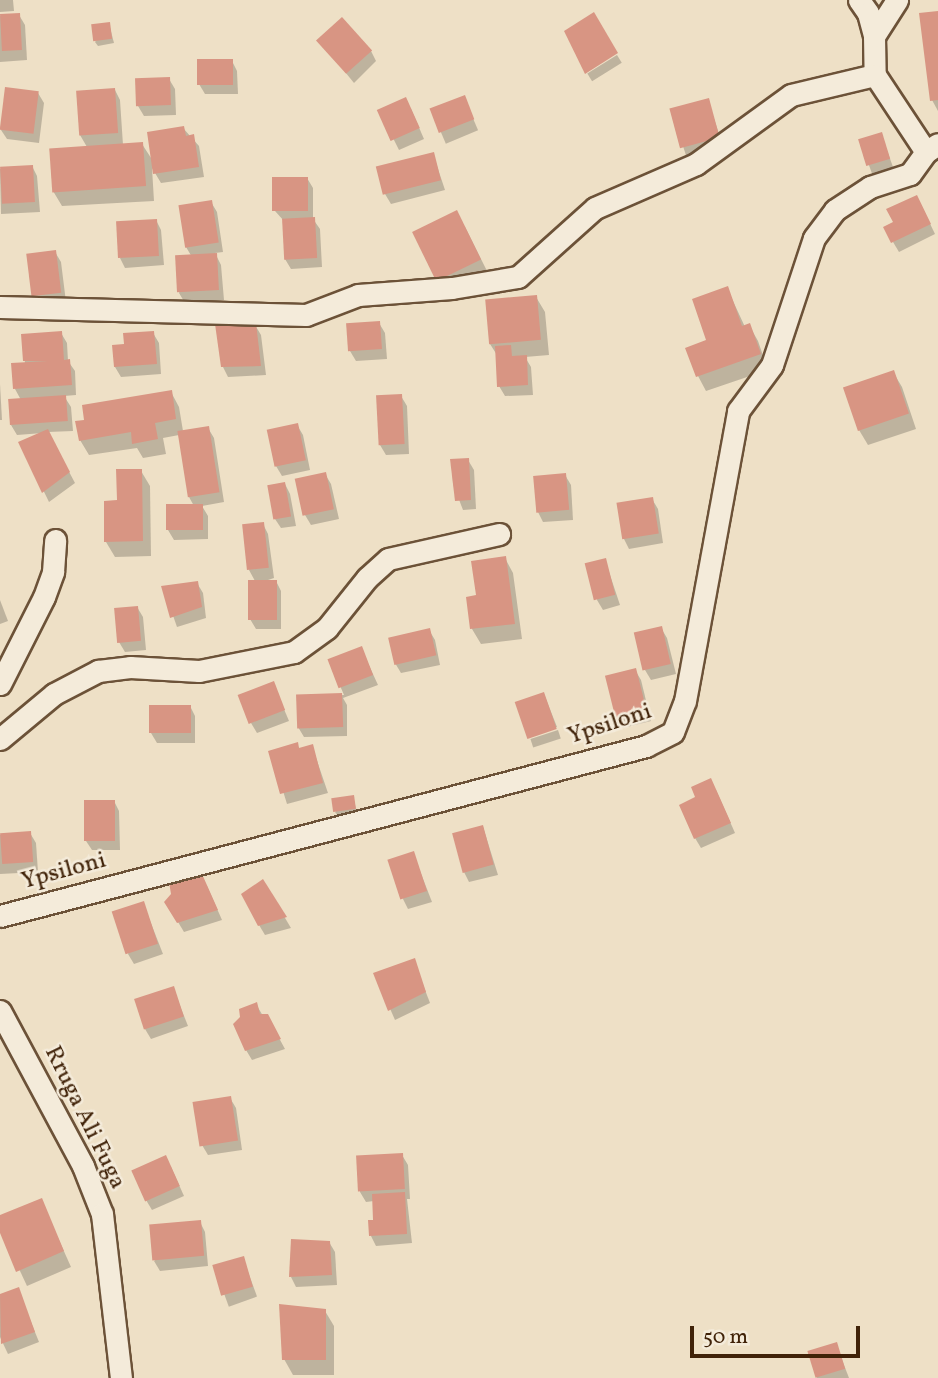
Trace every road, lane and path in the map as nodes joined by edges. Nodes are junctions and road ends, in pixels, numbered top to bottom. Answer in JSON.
{"nodes":[{"id":1,"x":859,"y":0,"type":"edge"},
{"id":2,"x":897,"y":0,"type":"edge"},
{"id":3,"x":874,"y":36,"type":"junction"},
{"id":4,"x":875,"y":75,"type":"junction"},
{"id":5,"x":932,"y":148,"type":"edge"},
{"id":6,"x":0,"y":307,"type":"edge"},
{"id":7,"x":499,"y":534,"type":"dead end"},
{"id":8,"x":55,"y":540,"type":"dead end"},
{"id":9,"x":0,"y":684,"type":"edge"},
{"id":10,"x":0,"y":739,"type":"edge"},
{"id":11,"x":0,"y":916,"type":"edge"},
{"id":12,"x":0,"y":1011,"type":"edge"},
{"id":13,"x":121,"y":1378,"type":"edge"}],
"edges":[{"from":1,"to":3,"type":"street"},
{"from":2,"to":3,"type":"street"},
{"from":3,"to":4,"type":"street"},
{"from":4,"to":5,"type":"street"},
{"from":4,"to":6,"type":"street"},
{"from":5,"to":11,"type":"street","name":"Ypsiloni"},
{"from":7,"to":10,"type":"street"},
{"from":8,"to":9,"type":"street"},
{"from":12,"to":13,"type":"street","name":"Rruga Ali Fuga"}]}
